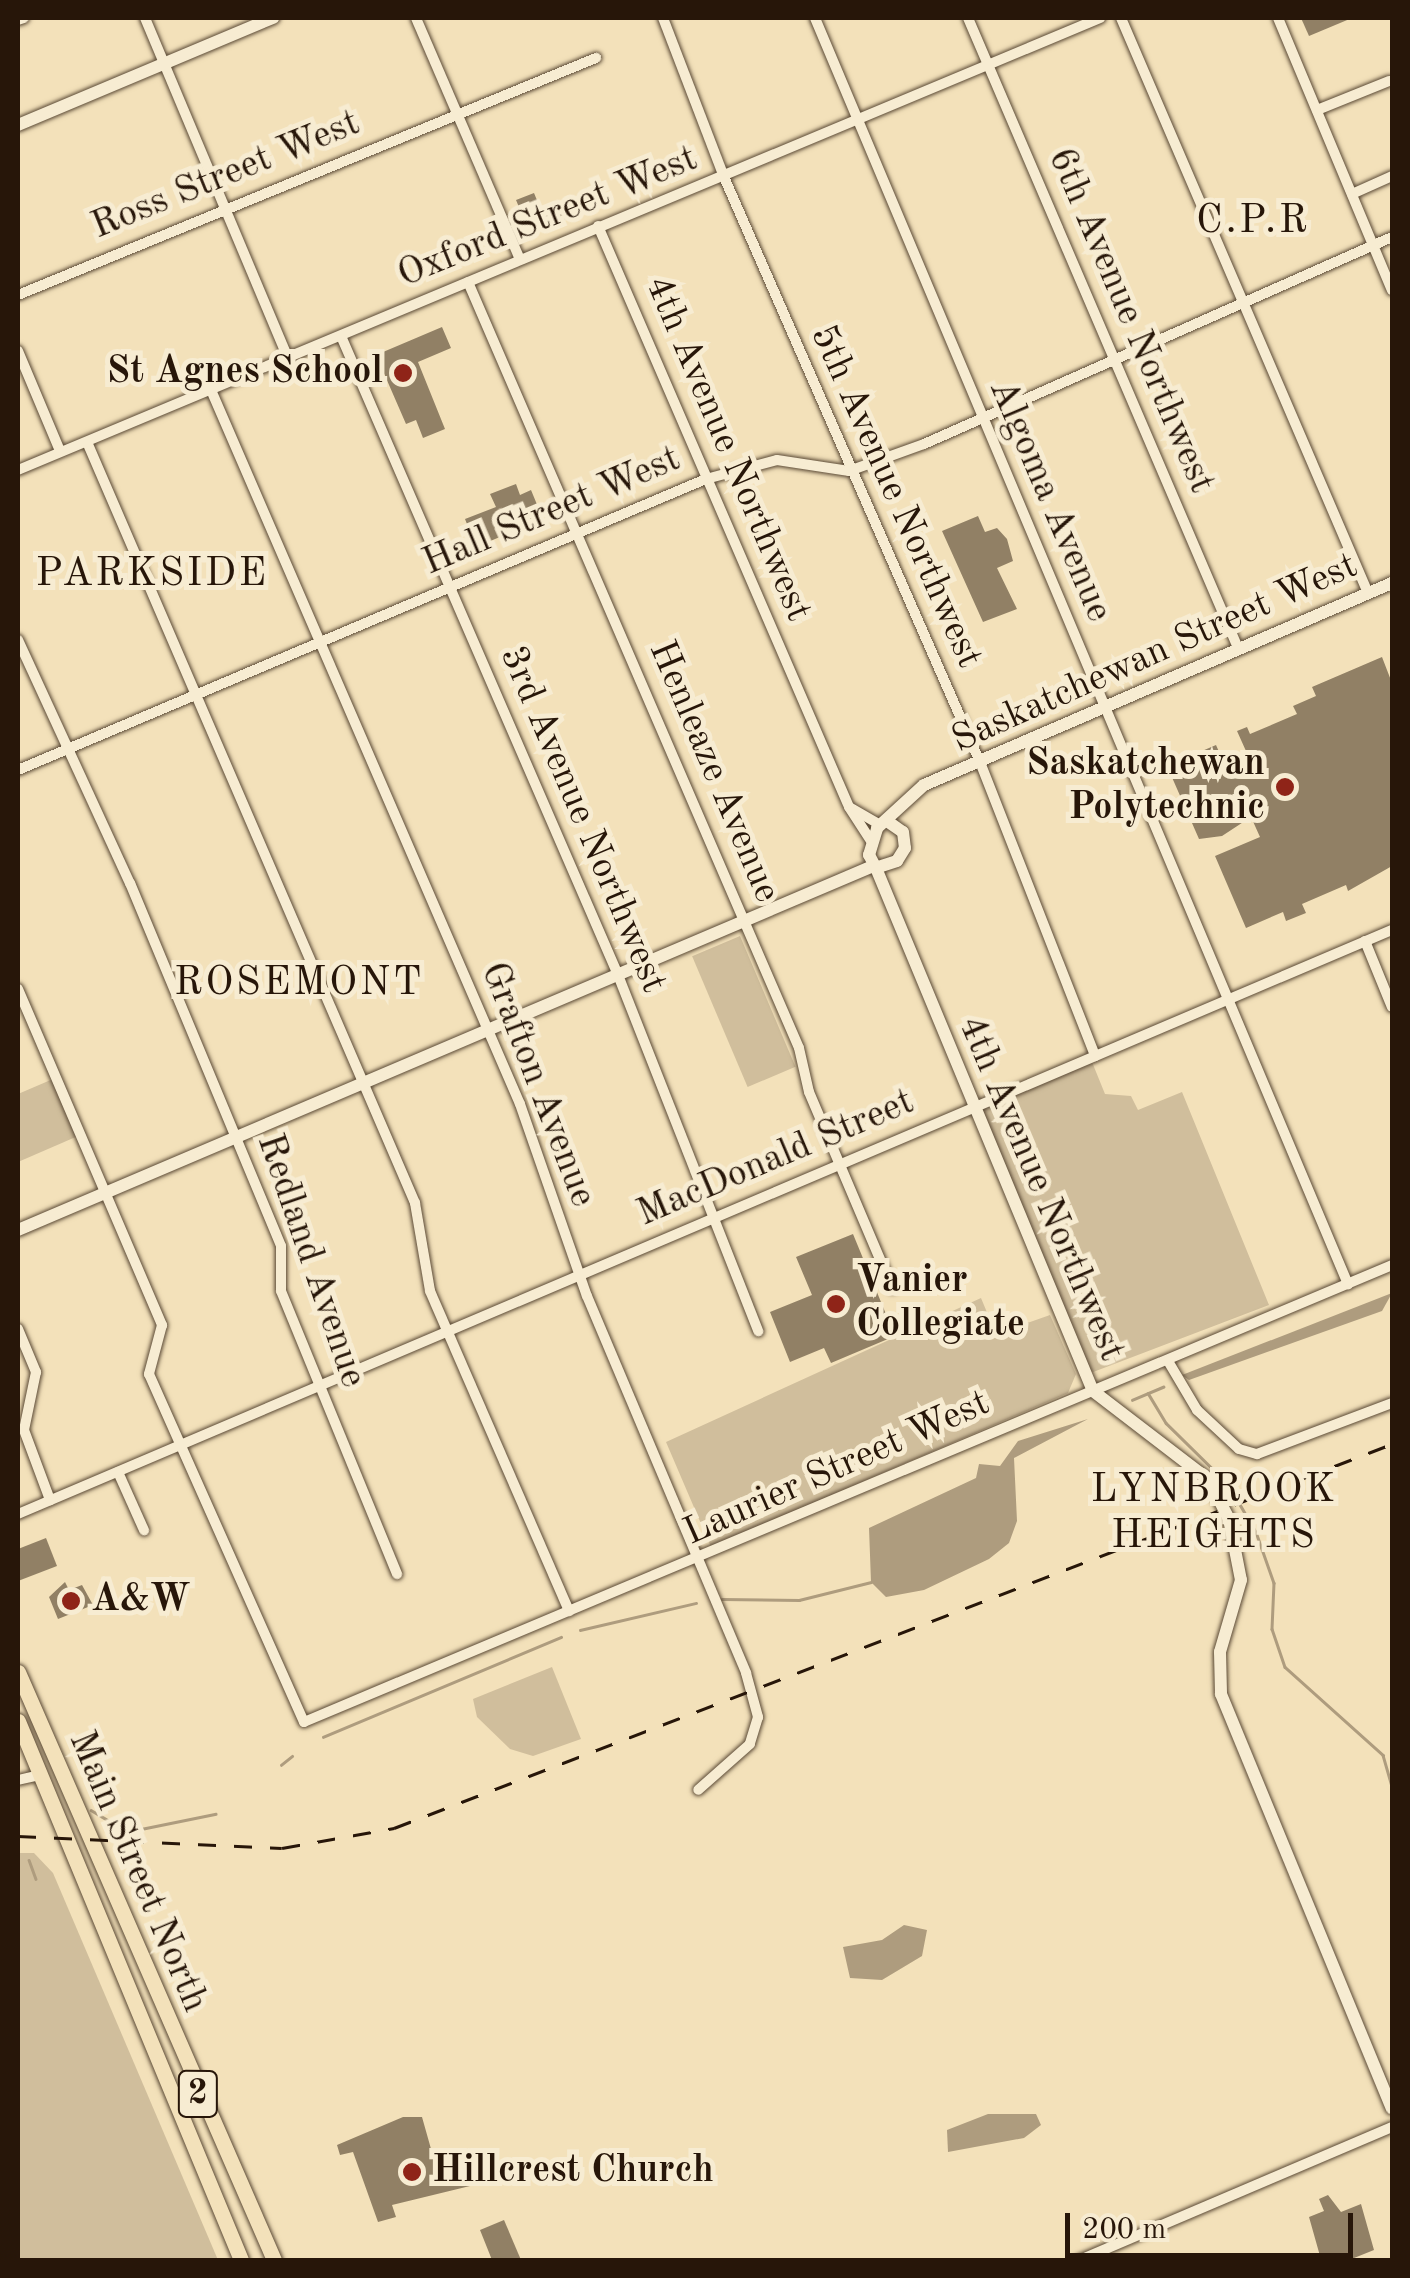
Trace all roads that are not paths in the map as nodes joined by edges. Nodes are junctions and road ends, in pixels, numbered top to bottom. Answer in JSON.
{"nodes":[{"id":1,"x":144,"y":18,"type":"edge"},
{"id":2,"x":273,"y":18,"type":"edge"},
{"id":3,"x":416,"y":18,"type":"edge"},
{"id":4,"x":663,"y":18,"type":"edge"},
{"id":5,"x":815,"y":18,"type":"edge"},
{"id":6,"x":968,"y":18,"type":"edge"},
{"id":7,"x":1100,"y":18,"type":"edge"},
{"id":8,"x":1121,"y":18,"type":"edge"},
{"id":9,"x":1278,"y":18,"type":"edge"},
{"id":10,"x":596,"y":58,"type":"dead end"},
{"id":11,"x":162,"y":63,"type":"junction"},
{"id":12,"x":987,"y":65,"type":"junction"},
{"id":13,"x":1389,"y":81,"type":"dead end"},
{"id":14,"x":1317,"y":110,"type":"junction"},
{"id":15,"x":457,"y":116,"type":"junction"},
{"id":16,"x":856,"y":122,"type":"junction"},
{"id":17,"x":18,"y":124,"type":"edge"},
{"id":18,"x":1392,"y":176,"type":"edge"},
{"id":19,"x":724,"y":177,"type":"junction"},
{"id":20,"x":1352,"y":194,"type":"junction"},
{"id":21,"x":223,"y":207,"type":"junction"},
{"id":22,"x":598,"y":226,"type":"junction"},
{"id":23,"x":1392,"y":237,"type":"edge"},
{"id":24,"x":1373,"y":245,"type":"junction"},
{"id":25,"x":520,"y":260,"type":"junction"},
{"id":26,"x":468,"y":282,"type":"junction"},
{"id":27,"x":1392,"y":290,"type":"edge"},
{"id":28,"x":18,"y":295,"type":"edge"},
{"id":29,"x":1242,"y":302,"type":"junction"},
{"id":30,"x":341,"y":336,"type":"junction"},
{"id":31,"x":18,"y":351,"type":"edge"},
{"id":32,"x":288,"y":358,"type":"junction"},
{"id":33,"x":1115,"y":361,"type":"junction"},
{"id":34,"x":211,"y":390,"type":"junction"},
{"id":35,"x":981,"y":418,"type":"junction"},
{"id":36,"x":87,"y":442,"type":"junction"},
{"id":37,"x":60,"y":452,"type":"junction"},
{"id":38,"x":18,"y":470,"type":"edge"},
{"id":39,"x":850,"y":471,"type":"junction"},
{"id":40,"x":706,"y":479,"type":"junction"},
{"id":41,"x":577,"y":532,"type":"junction"},
{"id":42,"x":1392,"y":583,"type":"edge"},
{"id":43,"x":450,"y":587,"type":"junction"},
{"id":44,"x":1368,"y":593,"type":"junction"},
{"id":45,"x":18,"y":640,"type":"edge"},
{"id":46,"x":320,"y":642,"type":"junction"},
{"id":47,"x":1238,"y":648,"type":"junction"},
{"id":48,"x":193,"y":697,"type":"junction"},
{"id":49,"x":1105,"y":710,"type":"junction"},
{"id":50,"x":64,"y":750,"type":"junction"},
{"id":51,"x":980,"y":762,"type":"junction"},
{"id":52,"x":18,"y":770,"type":"edge"},
{"id":53,"x":941,"y":780,"type":"junction"},
{"id":54,"x":849,"y":806,"type":"junction"},
{"id":55,"x":884,"y":823,"type":"junction"},
{"id":56,"x":903,"y":832,"type":"junction"},
{"id":57,"x":876,"y":859,"type":"junction"},
{"id":58,"x":744,"y":921,"type":"junction"},
{"id":59,"x":1392,"y":930,"type":"edge"},
{"id":60,"x":1365,"y":941,"type":"junction"},
{"id":61,"x":618,"y":975,"type":"junction"},
{"id":62,"x":18,"y":988,"type":"edge"},
{"id":63,"x":1228,"y":1000,"type":"junction"},
{"id":64,"x":1392,"y":1007,"type":"edge"},
{"id":65,"x":487,"y":1030,"type":"junction"},
{"id":66,"x":1095,"y":1056,"type":"junction"},
{"id":67,"x":365,"y":1082,"type":"junction"},
{"id":68,"x":971,"y":1109,"type":"junction"},
{"id":69,"x":236,"y":1137,"type":"junction"},
{"id":70,"x":840,"y":1164,"type":"junction"},
{"id":71,"x":104,"y":1193,"type":"junction"},
{"id":72,"x":712,"y":1219,"type":"junction"},
{"id":73,"x":18,"y":1230,"type":"edge"},
{"id":74,"x":1392,"y":1266,"type":"edge"},
{"id":75,"x":581,"y":1274,"type":"junction"},
{"id":76,"x":1348,"y":1284,"type":"junction"},
{"id":77,"x":892,"y":1288,"type":"dead end"},
{"id":78,"x":18,"y":1329,"type":"edge"},
{"id":79,"x":758,"y":1330,"type":"dead end"},
{"id":80,"x":446,"y":1332,"type":"junction"},
{"id":81,"x":1168,"y":1361,"type":"junction"},
{"id":82,"x":318,"y":1386,"type":"junction"},
{"id":83,"x":1093,"y":1391,"type":"junction"},
{"id":84,"x":1392,"y":1403,"type":"edge"},
{"id":85,"x":185,"y":1443,"type":"junction"},
{"id":86,"x":118,"y":1472,"type":"junction"},
{"id":87,"x":50,"y":1500,"type":"junction"},
{"id":88,"x":18,"y":1514,"type":"edge"},
{"id":89,"x":144,"y":1530,"type":"dead end"},
{"id":90,"x":699,"y":1563,"type":"junction"},
{"id":91,"x":397,"y":1574,"type":"dead end"},
{"id":92,"x":568,"y":1611,"type":"junction"},
{"id":93,"x":18,"y":1672,"type":"edge"},
{"id":94,"x":18,"y":1721,"type":"edge"},
{"id":95,"x":40,"y":1775,"type":"junction"},
{"id":96,"x":18,"y":1780,"type":"edge"},
{"id":97,"x":698,"y":1790,"type":"dead end"},
{"id":98,"x":1392,"y":2108,"type":"edge"},
{"id":99,"x":1392,"y":2127,"type":"edge"},
{"id":100,"x":241,"y":2260,"type":"edge"},
{"id":101,"x":274,"y":2260,"type":"edge"},
{"id":102,"x":1080,"y":2260,"type":"edge"}],
"edges":[{"from":1,"to":11,"type":"street"},
{"from":2,"to":11,"type":"street"},
{"from":3,"to":15,"type":"street"},
{"from":4,"to":19,"type":"street","name":"5th Avenue Northwest"},
{"from":5,"to":16,"type":"street","name":"Algoma Avenue"},
{"from":6,"to":12,"type":"street","name":"6th Avenue Northwest"},
{"from":7,"to":12,"type":"street","name":"Oxford Street West"},
{"from":8,"to":29,"type":"street"},
{"from":9,"to":14,"type":"street"},
{"from":10,"to":15,"type":"street","name":"Ross Street West"},
{"from":11,"to":17,"type":"street"},
{"from":11,"to":21,"type":"street"},
{"from":12,"to":16,"type":"street","name":"Oxford Street West"},
{"from":12,"to":33,"type":"street","name":"6th Avenue Northwest"},
{"from":13,"to":14,"type":"street"},
{"from":14,"to":20,"type":"street"},
{"from":15,"to":21,"type":"street","name":"Ross Street West"},
{"from":15,"to":25,"type":"street"},
{"from":16,"to":19,"type":"street","name":"Oxford Street West"},
{"from":16,"to":35,"type":"street","name":"Algoma Avenue"},
{"from":18,"to":20,"type":"street"},
{"from":19,"to":22,"type":"street","name":"Oxford Street West"},
{"from":19,"to":39,"type":"street","name":"5th Avenue Northwest"},
{"from":20,"to":24,"type":"street"},
{"from":21,"to":28,"type":"street","name":"Ross Street West"},
{"from":21,"to":32,"type":"street"},
{"from":22,"to":25,"type":"street","name":"Oxford Street West"},
{"from":22,"to":40,"type":"street","name":"4th Avenue Northwest"},
{"from":23,"to":24,"type":"street"},
{"from":24,"to":27,"type":"street"},
{"from":24,"to":29,"type":"street"},
{"from":25,"to":26,"type":"street","name":"Oxford Street West"},
{"from":26,"to":30,"type":"street","name":"Oxford Street West"},
{"from":26,"to":41,"type":"street","name":"Henleaze Avenue"},
{"from":29,"to":33,"type":"street"},
{"from":29,"to":44,"type":"street"},
{"from":30,"to":32,"type":"street","name":"Oxford Street West"},
{"from":30,"to":43,"type":"street","name":"3rd Avenue Northwest"},
{"from":31,"to":37,"type":"street"},
{"from":32,"to":34,"type":"street","name":"Oxford Street West"},
{"from":33,"to":35,"type":"street"},
{"from":33,"to":47,"type":"street","name":"6th Avenue Northwest"},
{"from":34,"to":36,"type":"street","name":"Oxford Street West"},
{"from":34,"to":46,"type":"street","name":"Grafton Avenue"},
{"from":35,"to":39,"type":"street"},
{"from":35,"to":49,"type":"street","name":"Algoma Avenue"},
{"from":36,"to":37,"type":"street","name":"Oxford Street West"},
{"from":36,"to":48,"type":"street"},
{"from":37,"to":38,"type":"street","name":"Oxford Street West"},
{"from":39,"to":40,"type":"street","name":"Hall Street West"},
{"from":39,"to":51,"type":"street","name":"5th Avenue Northwest"},
{"from":40,"to":41,"type":"street","name":"Hall Street West"},
{"from":40,"to":54,"type":"street","name":"4th Avenue Northwest"},
{"from":41,"to":43,"type":"street","name":"Hall Street West"},
{"from":41,"to":58,"type":"street","name":"Henleaze Avenue"},
{"from":42,"to":44,"type":"street","name":"Saskatchewan Street West"},
{"from":43,"to":46,"type":"street","name":"Hall Street West"},
{"from":43,"to":61,"type":"street","name":"3rd Avenue Northwest"},
{"from":44,"to":47,"type":"street","name":"Saskatchewan Street West"},
{"from":45,"to":50,"type":"street","name":"Redland Avenue"},
{"from":46,"to":48,"type":"street","name":"Hall Street West"},
{"from":46,"to":65,"type":"street","name":"Grafton Avenue"},
{"from":47,"to":49,"type":"street","name":"Saskatchewan Street West"},
{"from":48,"to":50,"type":"street","name":"Hall Street West"},
{"from":48,"to":67,"type":"street"},
{"from":49,"to":51,"type":"street","name":"Saskatchewan Street West"},
{"from":49,"to":63,"type":"street","name":"Algoma Avenue"},
{"from":50,"to":52,"type":"street","name":"Hall Street West"},
{"from":50,"to":69,"type":"street","name":"Redland Avenue"},
{"from":51,"to":53,"type":"street","name":"Saskatchewan Street West"},
{"from":51,"to":66,"type":"street","name":"5th Avenue Northwest"},
{"from":53,"to":55,"type":"street","name":"Saskatchewan Street West"},
{"from":53,"to":56,"type":"street","name":"Saskatchewan Street West"},
{"from":54,"to":55,"type":"street"},
{"from":54,"to":57,"type":"street","name":"4th Avenue Northwest"},
{"from":55,"to":56,"type":"street"},
{"from":55,"to":57,"type":"street","name":"Saskatchewan Street West"},
{"from":56,"to":57,"type":"street","name":"Saskatchewan Street West"},
{"from":57,"to":58,"type":"street"},
{"from":57,"to":68,"type":"street","name":"4th Avenue Northwest"},
{"from":58,"to":61,"type":"street"},
{"from":58,"to":70,"type":"street","name":"Henleaze Avenue"},
{"from":59,"to":60,"type":"street","name":"MacDonald Street"},
{"from":60,"to":63,"type":"street","name":"MacDonald Street"},
{"from":60,"to":64,"type":"street"},
{"from":61,"to":65,"type":"street"},
{"from":61,"to":72,"type":"street","name":"3rd Avenue Northwest"},
{"from":62,"to":71,"type":"street"},
{"from":63,"to":66,"type":"street","name":"MacDonald Street"},
{"from":63,"to":76,"type":"street","name":"Algoma Avenue"},
{"from":65,"to":67,"type":"street"},
{"from":65,"to":75,"type":"street","name":"Grafton Avenue"},
{"from":66,"to":68,"type":"street","name":"MacDonald Street"},
{"from":67,"to":69,"type":"street"},
{"from":67,"to":80,"type":"street"},
{"from":68,"to":70,"type":"street","name":"MacDonald Street"},
{"from":68,"to":83,"type":"street","name":"4th Avenue Northwest"},
{"from":69,"to":71,"type":"street"},
{"from":69,"to":82,"type":"street","name":"Redland Avenue"},
{"from":70,"to":72,"type":"street","name":"MacDonald Street"},
{"from":70,"to":77,"type":"street","name":"Henleaze Avenue"},
{"from":71,"to":73,"type":"street"},
{"from":71,"to":85,"type":"street"},
{"from":72,"to":75,"type":"street","name":"MacDonald Street"},
{"from":72,"to":79,"type":"street","name":"3rd Avenue Northwest"},
{"from":74,"to":76,"type":"street","name":"Laurier Street West"},
{"from":75,"to":80,"type":"street","name":"MacDonald Street"},
{"from":75,"to":90,"type":"street","name":"Grafton Avenue"},
{"from":76,"to":81,"type":"street","name":"Laurier Street West"},
{"from":78,"to":87,"type":"street"},
{"from":80,"to":82,"type":"street","name":"MacDonald Street"},
{"from":80,"to":92,"type":"street"},
{"from":81,"to":83,"type":"street","name":"Laurier Street West"},
{"from":81,"to":84,"type":"street"},
{"from":82,"to":85,"type":"street","name":"MacDonald Street"},
{"from":82,"to":91,"type":"street","name":"Redland Avenue"},
{"from":83,"to":90,"type":"street","name":"Laurier Street West"},
{"from":83,"to":98,"type":"street","name":"4th Avenue Northwest"},
{"from":85,"to":86,"type":"street","name":"MacDonald Street"},
{"from":85,"to":92,"type":"street","name":"Laurier Street West"},
{"from":86,"to":87,"type":"street","name":"MacDonald Street"},
{"from":86,"to":89,"type":"street"},
{"from":87,"to":88,"type":"street","name":"MacDonald Street"},
{"from":90,"to":92,"type":"street","name":"Laurier Street West"},
{"from":90,"to":97,"type":"street","name":"Grafton Avenue"},
{"from":93,"to":101,"type":"main road","name":"Main Street North","number":"2"},
{"from":94,"to":95,"type":"main road","name":"Main Street North","number":"2"},
{"from":95,"to":96,"type":"street"},
{"from":95,"to":100,"type":"main road","name":"Main Street North","number":"2"},
{"from":99,"to":102,"type":"street"}]}
